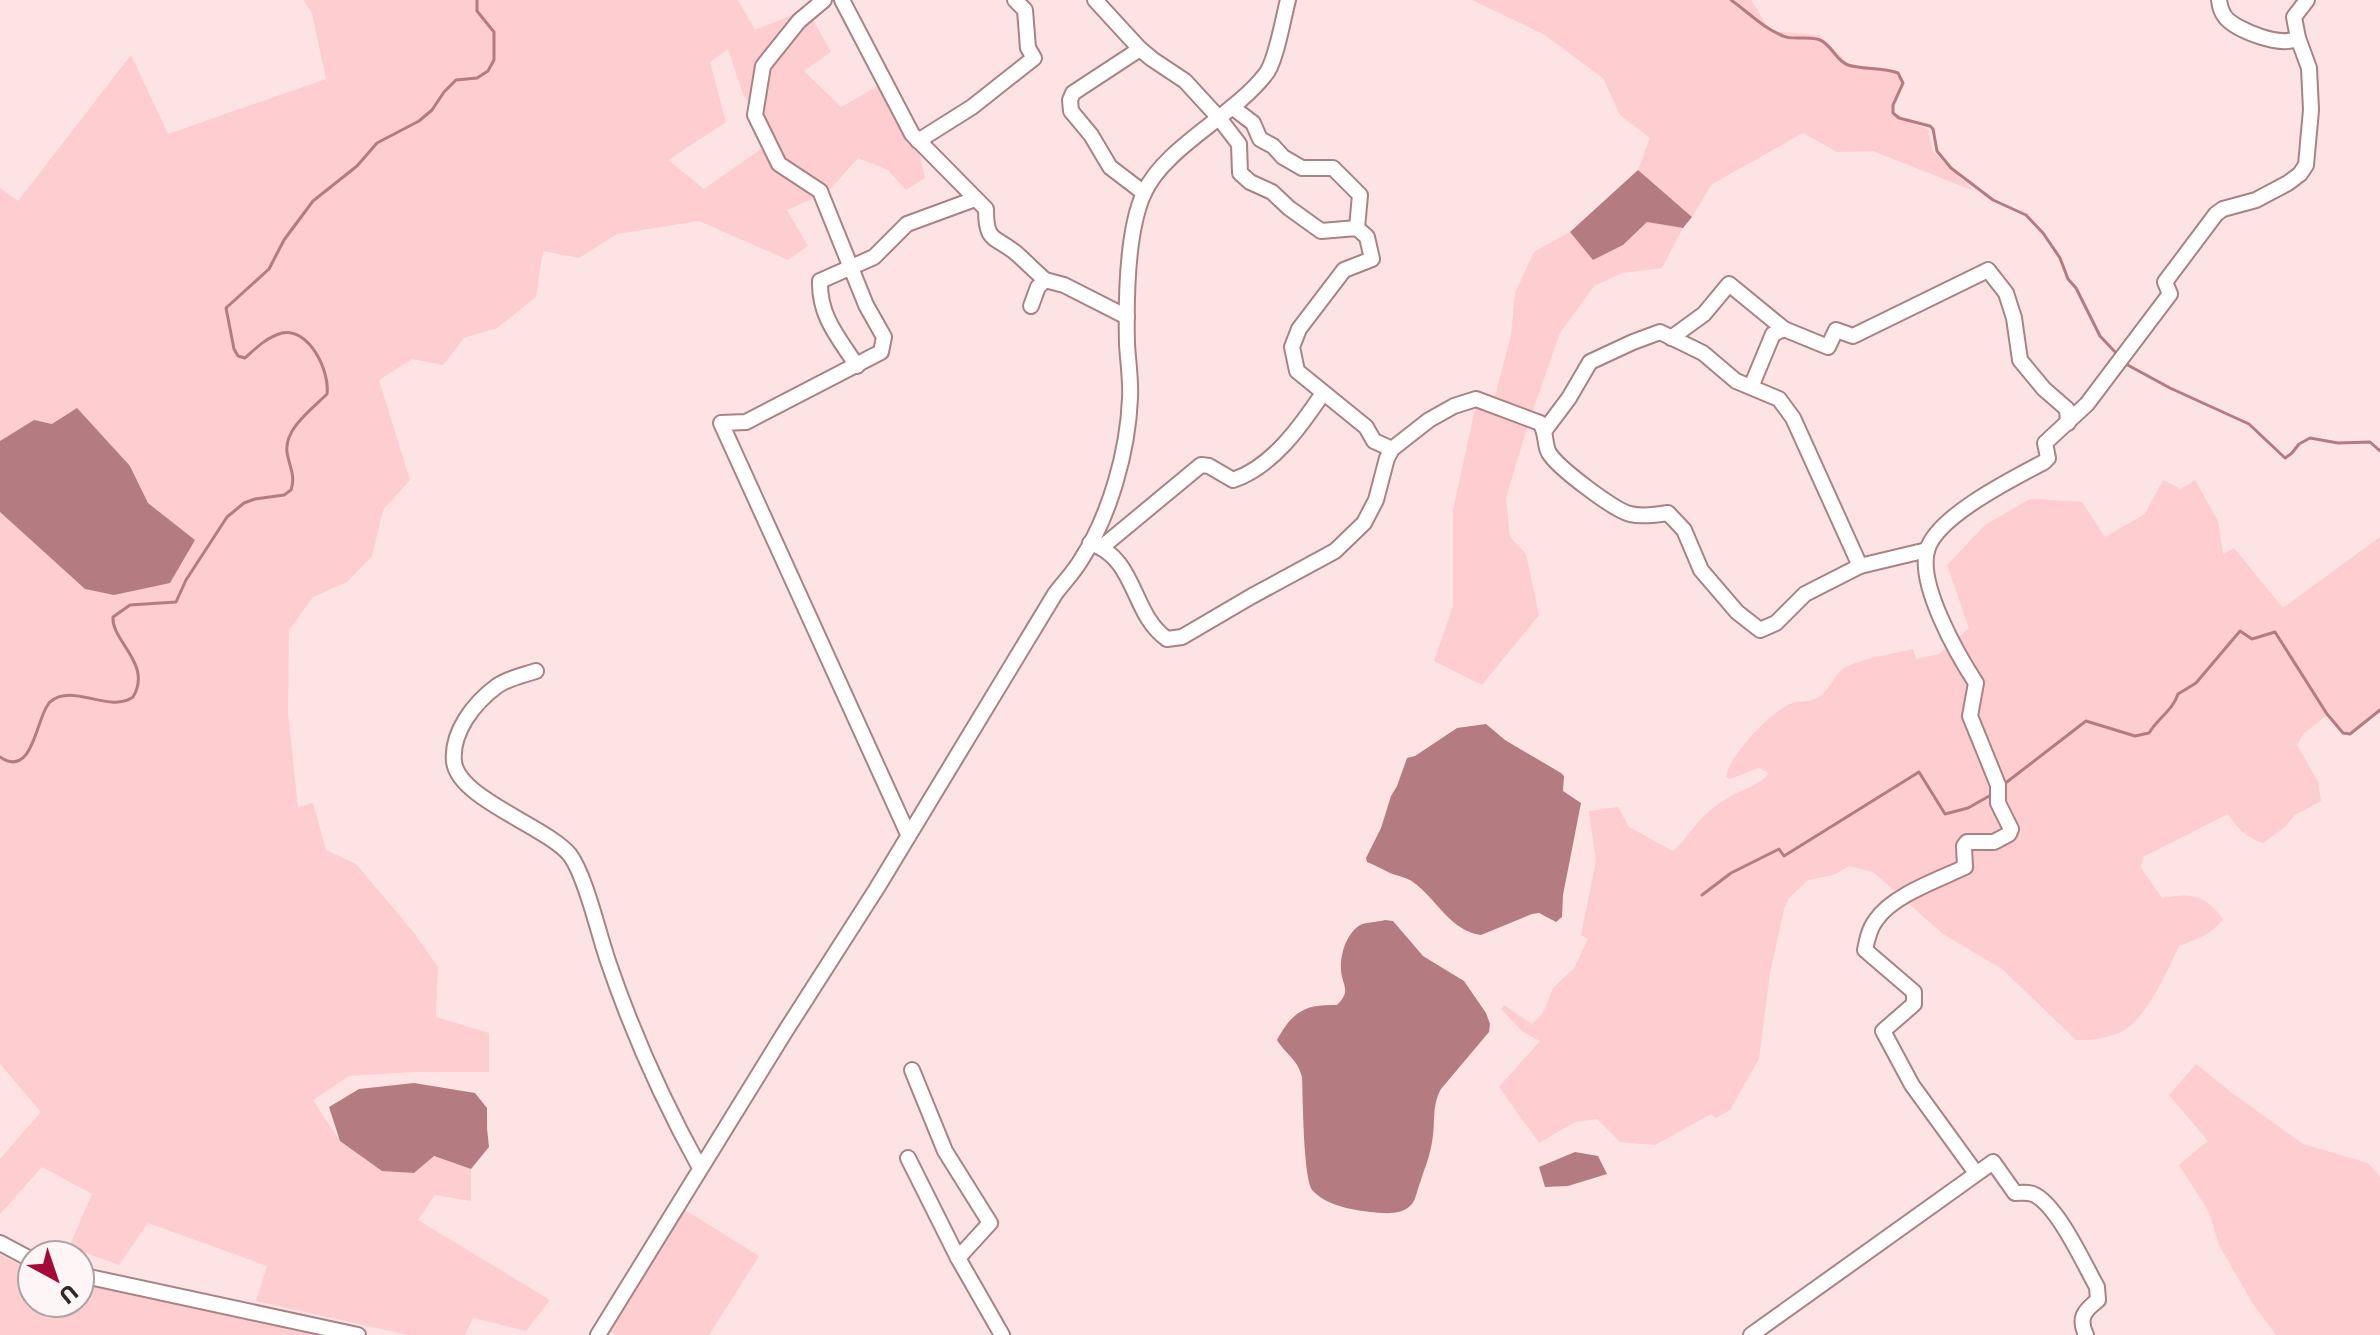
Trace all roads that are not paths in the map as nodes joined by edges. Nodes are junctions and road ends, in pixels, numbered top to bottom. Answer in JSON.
{"nodes":[{"id":1,"x":824,"y":0,"type":"edge"},
{"id":2,"x":842,"y":0,"type":"edge"},
{"id":3,"x":1095,"y":0,"type":"edge"},
{"id":4,"x":1288,"y":0,"type":"edge"},
{"id":5,"x":2219,"y":0,"type":"edge"},
{"id":6,"x":2307,"y":0,"type":"edge"},
{"id":7,"x":1024,"y":3,"type":"edge"},
{"id":8,"x":2298,"y":38,"type":"junction"},
{"id":9,"x":1140,"y":49,"type":"junction"},
{"id":10,"x":1232,"y":107,"type":"junction"},
{"id":11,"x":1219,"y":118,"type":"junction"},
{"id":12,"x":918,"y":141,"type":"junction"},
{"id":13,"x":1144,"y":193,"type":"junction"},
{"id":14,"x":975,"y":199,"type":"junction"},
{"id":15,"x":1357,"y":228,"type":"junction"},
{"id":16,"x":849,"y":268,"type":"junction"},
{"id":17,"x":1045,"y":280,"type":"junction"},
{"id":18,"x":1031,"y":306,"type":"dead end"},
{"id":19,"x":1127,"y":317,"type":"junction"},
{"id":20,"x":1784,"y":329,"type":"junction"},
{"id":21,"x":1671,"y":338,"type":"junction"},
{"id":22,"x":857,"y":366,"type":"junction"},
{"id":23,"x":1751,"y":387,"type":"junction"},
{"id":24,"x":1323,"y":393,"type":"junction"},
{"id":25,"x":2068,"y":423,"type":"junction"},
{"id":26,"x":1545,"y":430,"type":"junction"},
{"id":27,"x":1392,"y":449,"type":"junction"},
{"id":28,"x":1096,"y":545,"type":"junction"},
{"id":29,"x":1927,"y":550,"type":"junction"},
{"id":30,"x":1860,"y":566,"type":"junction"},
{"id":31,"x":536,"y":671,"type":"dead end"},
{"id":32,"x":908,"y":834,"type":"junction"},
{"id":33,"x":912,"y":1070,"type":"dead end"},
{"id":34,"x":908,"y":1158,"type":"dead end"},
{"id":35,"x":700,"y":1168,"type":"junction"},
{"id":36,"x":1976,"y":1173,"type":"junction"},
{"id":37,"x":958,"y":1258,"type":"junction"},
{"id":38,"x":96,"y":1278,"type":"edge"},
{"id":39,"x":358,"y":1335,"type":"edge"},
{"id":40,"x":598,"y":1335,"type":"edge"},
{"id":41,"x":1002,"y":1335,"type":"edge"},
{"id":42,"x":1751,"y":1335,"type":"edge"},
{"id":43,"x":2086,"y":1335,"type":"edge"}],
"edges":[{"from":1,"to":16,"type":"street"},
{"from":2,"to":12,"type":"street"},
{"from":3,"to":9,"type":"street"},
{"from":4,"to":10,"type":"street"},
{"from":5,"to":8,"type":"street"},
{"from":6,"to":8,"type":"street"},
{"from":7,"to":12,"type":"street"},
{"from":8,"to":25,"type":"street"},
{"from":9,"to":11,"type":"street"},
{"from":9,"to":13,"type":"street"},
{"from":10,"to":11,"type":"street"},
{"from":10,"to":15,"type":"street"},
{"from":11,"to":13,"type":"street"},
{"from":11,"to":15,"type":"street"},
{"from":12,"to":14,"type":"street"},
{"from":13,"to":19,"type":"street"},
{"from":14,"to":16,"type":"street"},
{"from":14,"to":17,"type":"street"},
{"from":15,"to":24,"type":"street"},
{"from":16,"to":22,"type":"street"},
{"from":16,"to":22,"type":"street"},
{"from":17,"to":18,"type":"street"},
{"from":17,"to":19,"type":"street"},
{"from":19,"to":28,"type":"street"},
{"from":20,"to":21,"type":"street"},
{"from":20,"to":23,"type":"street"},
{"from":20,"to":25,"type":"street"},
{"from":21,"to":23,"type":"street"},
{"from":21,"to":26,"type":"street"},
{"from":22,"to":32,"type":"street"},
{"from":23,"to":30,"type":"street"},
{"from":24,"to":27,"type":"street"},
{"from":24,"to":28,"type":"street"},
{"from":25,"to":29,"type":"street"},
{"from":26,"to":27,"type":"street"},
{"from":26,"to":30,"type":"street"},
{"from":27,"to":28,"type":"street"},
{"from":28,"to":32,"type":"street"},
{"from":29,"to":30,"type":"street"},
{"from":29,"to":36,"type":"street"},
{"from":31,"to":35,"type":"street"},
{"from":32,"to":35,"type":"street"},
{"from":33,"to":37,"type":"street"},
{"from":34,"to":37,"type":"street"},
{"from":35,"to":40,"type":"street"},
{"from":36,"to":42,"type":"street"},
{"from":36,"to":43,"type":"street"},
{"from":37,"to":41,"type":"street"},
{"from":38,"to":39,"type":"street"}]}
